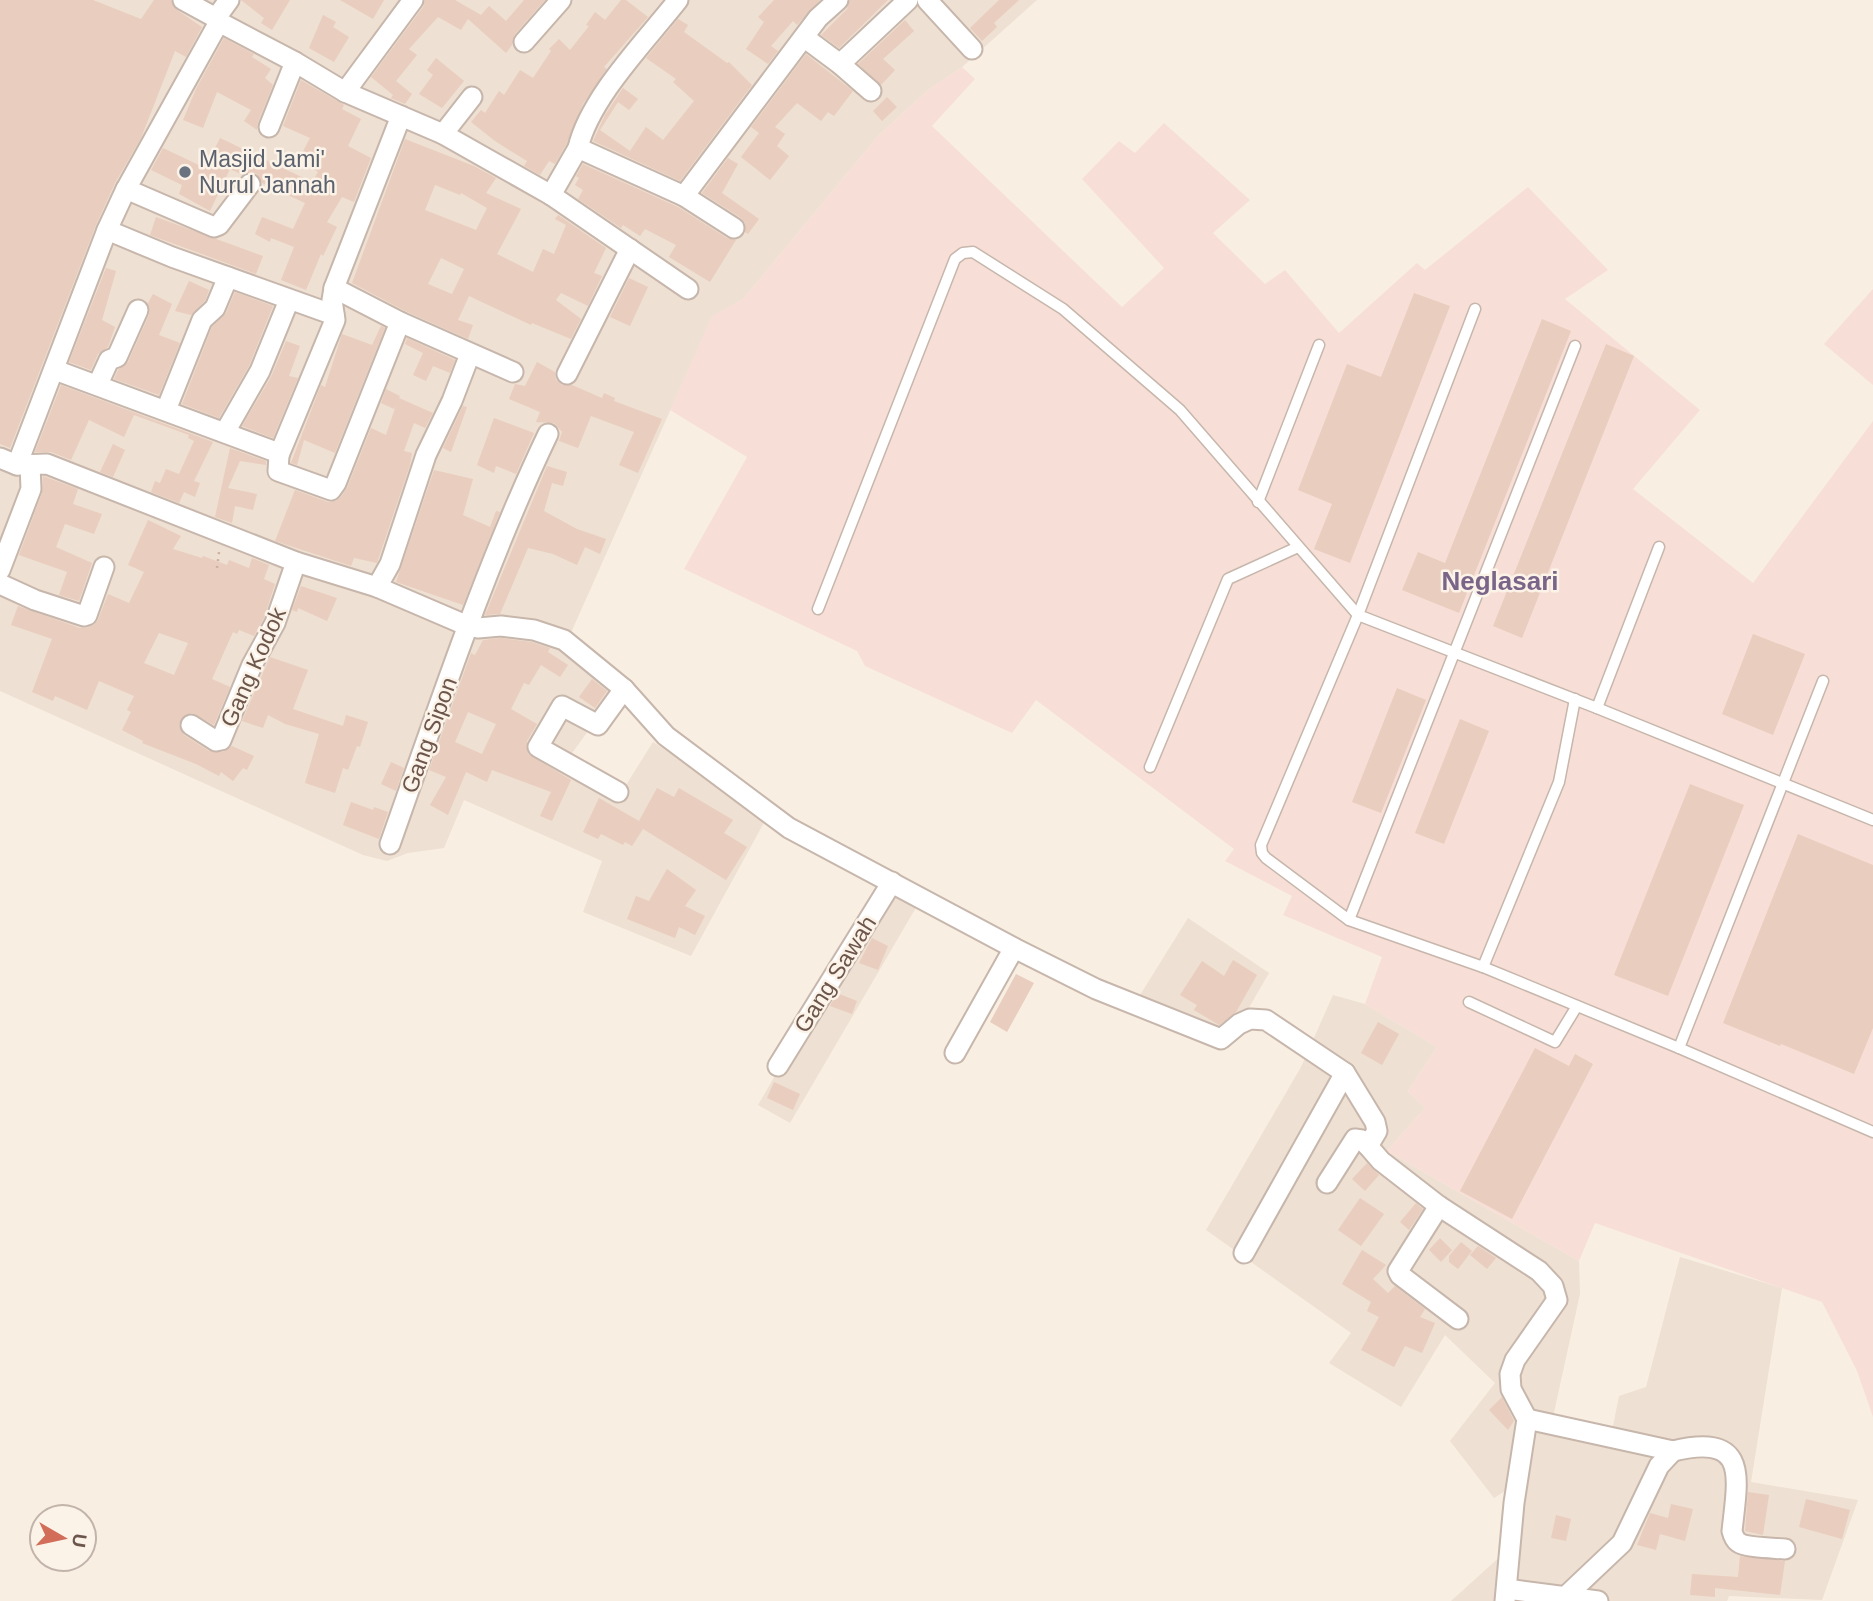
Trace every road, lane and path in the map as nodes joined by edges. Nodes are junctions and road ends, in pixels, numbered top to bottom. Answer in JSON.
{"nodes":[{"id":1,"x":183,"y":0,"type":"edge"},
{"id":2,"x":229,"y":0,"type":"edge"},
{"id":3,"x":413,"y":0,"type":"edge"},
{"id":4,"x":561,"y":0,"type":"edge"},
{"id":5,"x":678,"y":0,"type":"edge"},
{"id":6,"x":838,"y":0,"type":"edge"},
{"id":7,"x":908,"y":0,"type":"edge"},
{"id":8,"x":927,"y":0,"type":"edge"},
{"id":9,"x":218,"y":20,"type":"junction"},
{"id":10,"x":805,"y":38,"type":"junction"},
{"id":11,"x":524,"y":42,"type":"dead end"},
{"id":12,"x":972,"y":48,"type":"dead end"},
{"id":13,"x":295,"y":62,"type":"junction"},
{"id":14,"x":840,"y":64,"type":"junction"},
{"id":15,"x":871,"y":91,"type":"dead end"},
{"id":16,"x":345,"y":92,"type":"junction"},
{"id":17,"x":472,"y":97,"type":"dead end"},
{"id":18,"x":401,"y":116,"type":"junction"},
{"id":19,"x":269,"y":127,"type":"dead end"},
{"id":20,"x":443,"y":134,"type":"junction"},
{"id":21,"x":578,"y":148,"type":"junction"},
{"id":22,"x":250,"y":184,"type":"dead end"},
{"id":23,"x":126,"y":189,"type":"junction"},
{"id":24,"x":551,"y":195,"type":"junction"},
{"id":25,"x":684,"y":196,"type":"junction"},
{"id":26,"x":734,"y":228,"type":"dead end"},
{"id":27,"x":107,"y":230,"type":"junction"},
{"id":28,"x":630,"y":249,"type":"junction"},
{"id":29,"x":228,"y":277,"type":"junction"},
{"id":30,"x":334,"y":288,"type":"junction"},
{"id":31,"x":688,"y":289,"type":"dead end"},
{"id":32,"x":289,"y":300,"type":"junction"},
{"id":33,"x":1475,"y":309,"type":"dead end"},
{"id":34,"x":138,"y":310,"type":"dead end"},
{"id":35,"x":334,"y":315,"type":"junction"},
{"id":36,"x":400,"y":322,"type":"junction"},
{"id":37,"x":1319,"y":345,"type":"dead end"},
{"id":38,"x":1575,"y":346,"type":"dead end"},
{"id":39,"x":470,"y":354,"type":"junction"},
{"id":40,"x":55,"y":370,"type":"junction"},
{"id":41,"x":513,"y":372,"type":"dead end"},
{"id":42,"x":567,"y":374,"type":"dead end"},
{"id":43,"x":99,"y":384,"type":"junction"},
{"id":44,"x":166,"y":410,"type":"junction"},
{"id":45,"x":225,"y":432,"type":"junction"},
{"id":46,"x":548,"y":434,"type":"dead end"},
{"id":47,"x":279,"y":455,"type":"junction"},
{"id":48,"x":16,"y":463,"type":"edge"},
{"id":49,"x":1258,"y":502,"type":"junction"},
{"id":50,"x":1298,"y":547,"type":"junction"},
{"id":51,"x":1658,"y":547,"type":"dead end"},
{"id":52,"x":296,"y":562,"type":"junction"},
{"id":53,"x":104,"y":567,"type":"dead end"},
{"id":54,"x":0,"y":570,"type":"edge"},
{"id":55,"x":0,"y":584,"type":"edge"},
{"id":56,"x":377,"y":587,"type":"junction"},
{"id":57,"x":818,"y":609,"type":"dead end"},
{"id":58,"x":1358,"y":615,"type":"junction"},
{"id":59,"x":468,"y":626,"type":"junction"},
{"id":60,"x":1454,"y":652,"type":"junction"},
{"id":61,"x":1823,"y":681,"type":"dead end"},
{"id":62,"x":624,"y":689,"type":"junction"},
{"id":63,"x":1575,"y":699,"type":"junction"},
{"id":64,"x":1598,"y":708,"type":"junction"},
{"id":65,"x":191,"y":725,"type":"dead end"},
{"id":66,"x":1150,"y":767,"type":"dead end"},
{"id":67,"x":1782,"y":782,"type":"junction"},
{"id":68,"x":618,"y":792,"type":"dead end"},
{"id":69,"x":1873,"y":820,"type":"edge"},
{"id":70,"x":390,"y":844,"type":"dead end"},
{"id":71,"x":892,"y":882,"type":"junction"},
{"id":72,"x":1349,"y":920,"type":"junction"},
{"id":73,"x":1014,"y":948,"type":"junction"},
{"id":74,"x":1483,"y":967,"type":"junction"},
{"id":75,"x":1469,"y":1002,"type":"dead end"},
{"id":76,"x":1577,"y":1006,"type":"junction"},
{"id":77,"x":1679,"y":1048,"type":"junction"},
{"id":78,"x":955,"y":1053,"type":"dead end"},
{"id":79,"x":778,"y":1066,"type":"dead end"},
{"id":80,"x":1345,"y":1073,"type":"junction"},
{"id":81,"x":1872,"y":1130,"type":"edge"},
{"id":82,"x":1368,"y":1146,"type":"junction"},
{"id":83,"x":1327,"y":1183,"type":"dead end"},
{"id":84,"x":1439,"y":1206,"type":"junction"},
{"id":85,"x":1244,"y":1253,"type":"dead end"},
{"id":86,"x":1458,"y":1319,"type":"dead end"},
{"id":87,"x":1527,"y":1419,"type":"junction"},
{"id":88,"x":1673,"y":1451,"type":"junction"},
{"id":89,"x":1785,"y":1549,"type":"dead end"},
{"id":90,"x":1506,"y":1595,"type":"edge"},
{"id":91,"x":1565,"y":1597,"type":"junction"},
{"id":92,"x":1598,"y":1601,"type":"edge"}],
"edges":[{"from":1,"to":9,"type":"street"},
{"from":2,"to":9,"type":"street"},
{"from":3,"to":16,"type":"street"},
{"from":4,"to":11,"type":"street"},
{"from":5,"to":21,"type":"street"},
{"from":6,"to":10,"type":"street"},
{"from":7,"to":14,"type":"street"},
{"from":8,"to":12,"type":"street"},
{"from":9,"to":13,"type":"street"},
{"from":9,"to":23,"type":"street"},
{"from":10,"to":14,"type":"street"},
{"from":10,"to":25,"type":"street"},
{"from":13,"to":16,"type":"street"},
{"from":13,"to":19,"type":"street"},
{"from":14,"to":15,"type":"street"},
{"from":16,"to":18,"type":"street"},
{"from":17,"to":20,"type":"street"},
{"from":18,"to":20,"type":"street"},
{"from":18,"to":30,"type":"street"},
{"from":20,"to":24,"type":"street"},
{"from":21,"to":24,"type":"street"},
{"from":21,"to":25,"type":"street"},
{"from":22,"to":23,"type":"street"},
{"from":23,"to":27,"type":"street"},
{"from":24,"to":28,"type":"street"},
{"from":25,"to":26,"type":"street"},
{"from":27,"to":29,"type":"street"},
{"from":27,"to":40,"type":"street"},
{"from":28,"to":31,"type":"street"},
{"from":28,"to":42,"type":"street"},
{"from":29,"to":32,"type":"street"},
{"from":29,"to":44,"type":"street"},
{"from":30,"to":35,"type":"street"},
{"from":30,"to":36,"type":"street"},
{"from":32,"to":35,"type":"street"},
{"from":32,"to":45,"type":"street"},
{"from":33,"to":58,"type":"lane"},
{"from":34,"to":43,"type":"street"},
{"from":35,"to":47,"type":"street"},
{"from":36,"to":39,"type":"street"},
{"from":36,"to":47,"type":"street"},
{"from":37,"to":49,"type":"lane"},
{"from":38,"to":60,"type":"lane"},
{"from":39,"to":41,"type":"street"},
{"from":39,"to":56,"type":"street"},
{"from":40,"to":43,"type":"street"},
{"from":40,"to":48,"type":"street"},
{"from":43,"to":44,"type":"street"},
{"from":44,"to":45,"type":"street"},
{"from":45,"to":47,"type":"street"},
{"from":46,"to":59,"type":"street","name":"Gang Sipon"},
{"from":48,"to":52,"type":"street"},
{"from":48,"to":54,"type":"street"},
{"from":49,"to":50,"type":"lane"},
{"from":49,"to":57,"type":"lane"},
{"from":50,"to":58,"type":"lane"},
{"from":50,"to":66,"type":"lane"},
{"from":51,"to":64,"type":"lane"},
{"from":52,"to":56,"type":"street"},
{"from":52,"to":65,"type":"street","name":"Gang Kodok"},
{"from":53,"to":55,"type":"street"},
{"from":56,"to":59,"type":"street"},
{"from":58,"to":60,"type":"lane"},
{"from":58,"to":72,"type":"lane"},
{"from":59,"to":62,"type":"street"},
{"from":59,"to":70,"type":"street","name":"Gang Sipon"},
{"from":60,"to":63,"type":"lane"},
{"from":60,"to":72,"type":"lane"},
{"from":61,"to":67,"type":"lane"},
{"from":62,"to":68,"type":"street"},
{"from":62,"to":71,"type":"street"},
{"from":63,"to":64,"type":"lane"},
{"from":63,"to":74,"type":"lane"},
{"from":64,"to":67,"type":"lane"},
{"from":67,"to":69,"type":"lane"},
{"from":67,"to":77,"type":"lane"},
{"from":71,"to":73,"type":"street"},
{"from":71,"to":79,"type":"street","name":"Gang Sawah"},
{"from":72,"to":74,"type":"lane"},
{"from":73,"to":78,"type":"street"},
{"from":73,"to":80,"type":"street"},
{"from":74,"to":76,"type":"lane"},
{"from":75,"to":76,"type":"lane"},
{"from":76,"to":77,"type":"lane"},
{"from":77,"to":81,"type":"lane"},
{"from":80,"to":82,"type":"street"},
{"from":80,"to":85,"type":"street"},
{"from":82,"to":83,"type":"street"},
{"from":82,"to":84,"type":"street"},
{"from":84,"to":86,"type":"street"},
{"from":84,"to":87,"type":"street"},
{"from":87,"to":88,"type":"street"},
{"from":87,"to":90,"type":"street"},
{"from":88,"to":89,"type":"street"},
{"from":88,"to":91,"type":"street"},
{"from":90,"to":91,"type":"street"},
{"from":91,"to":92,"type":"street"}]}
